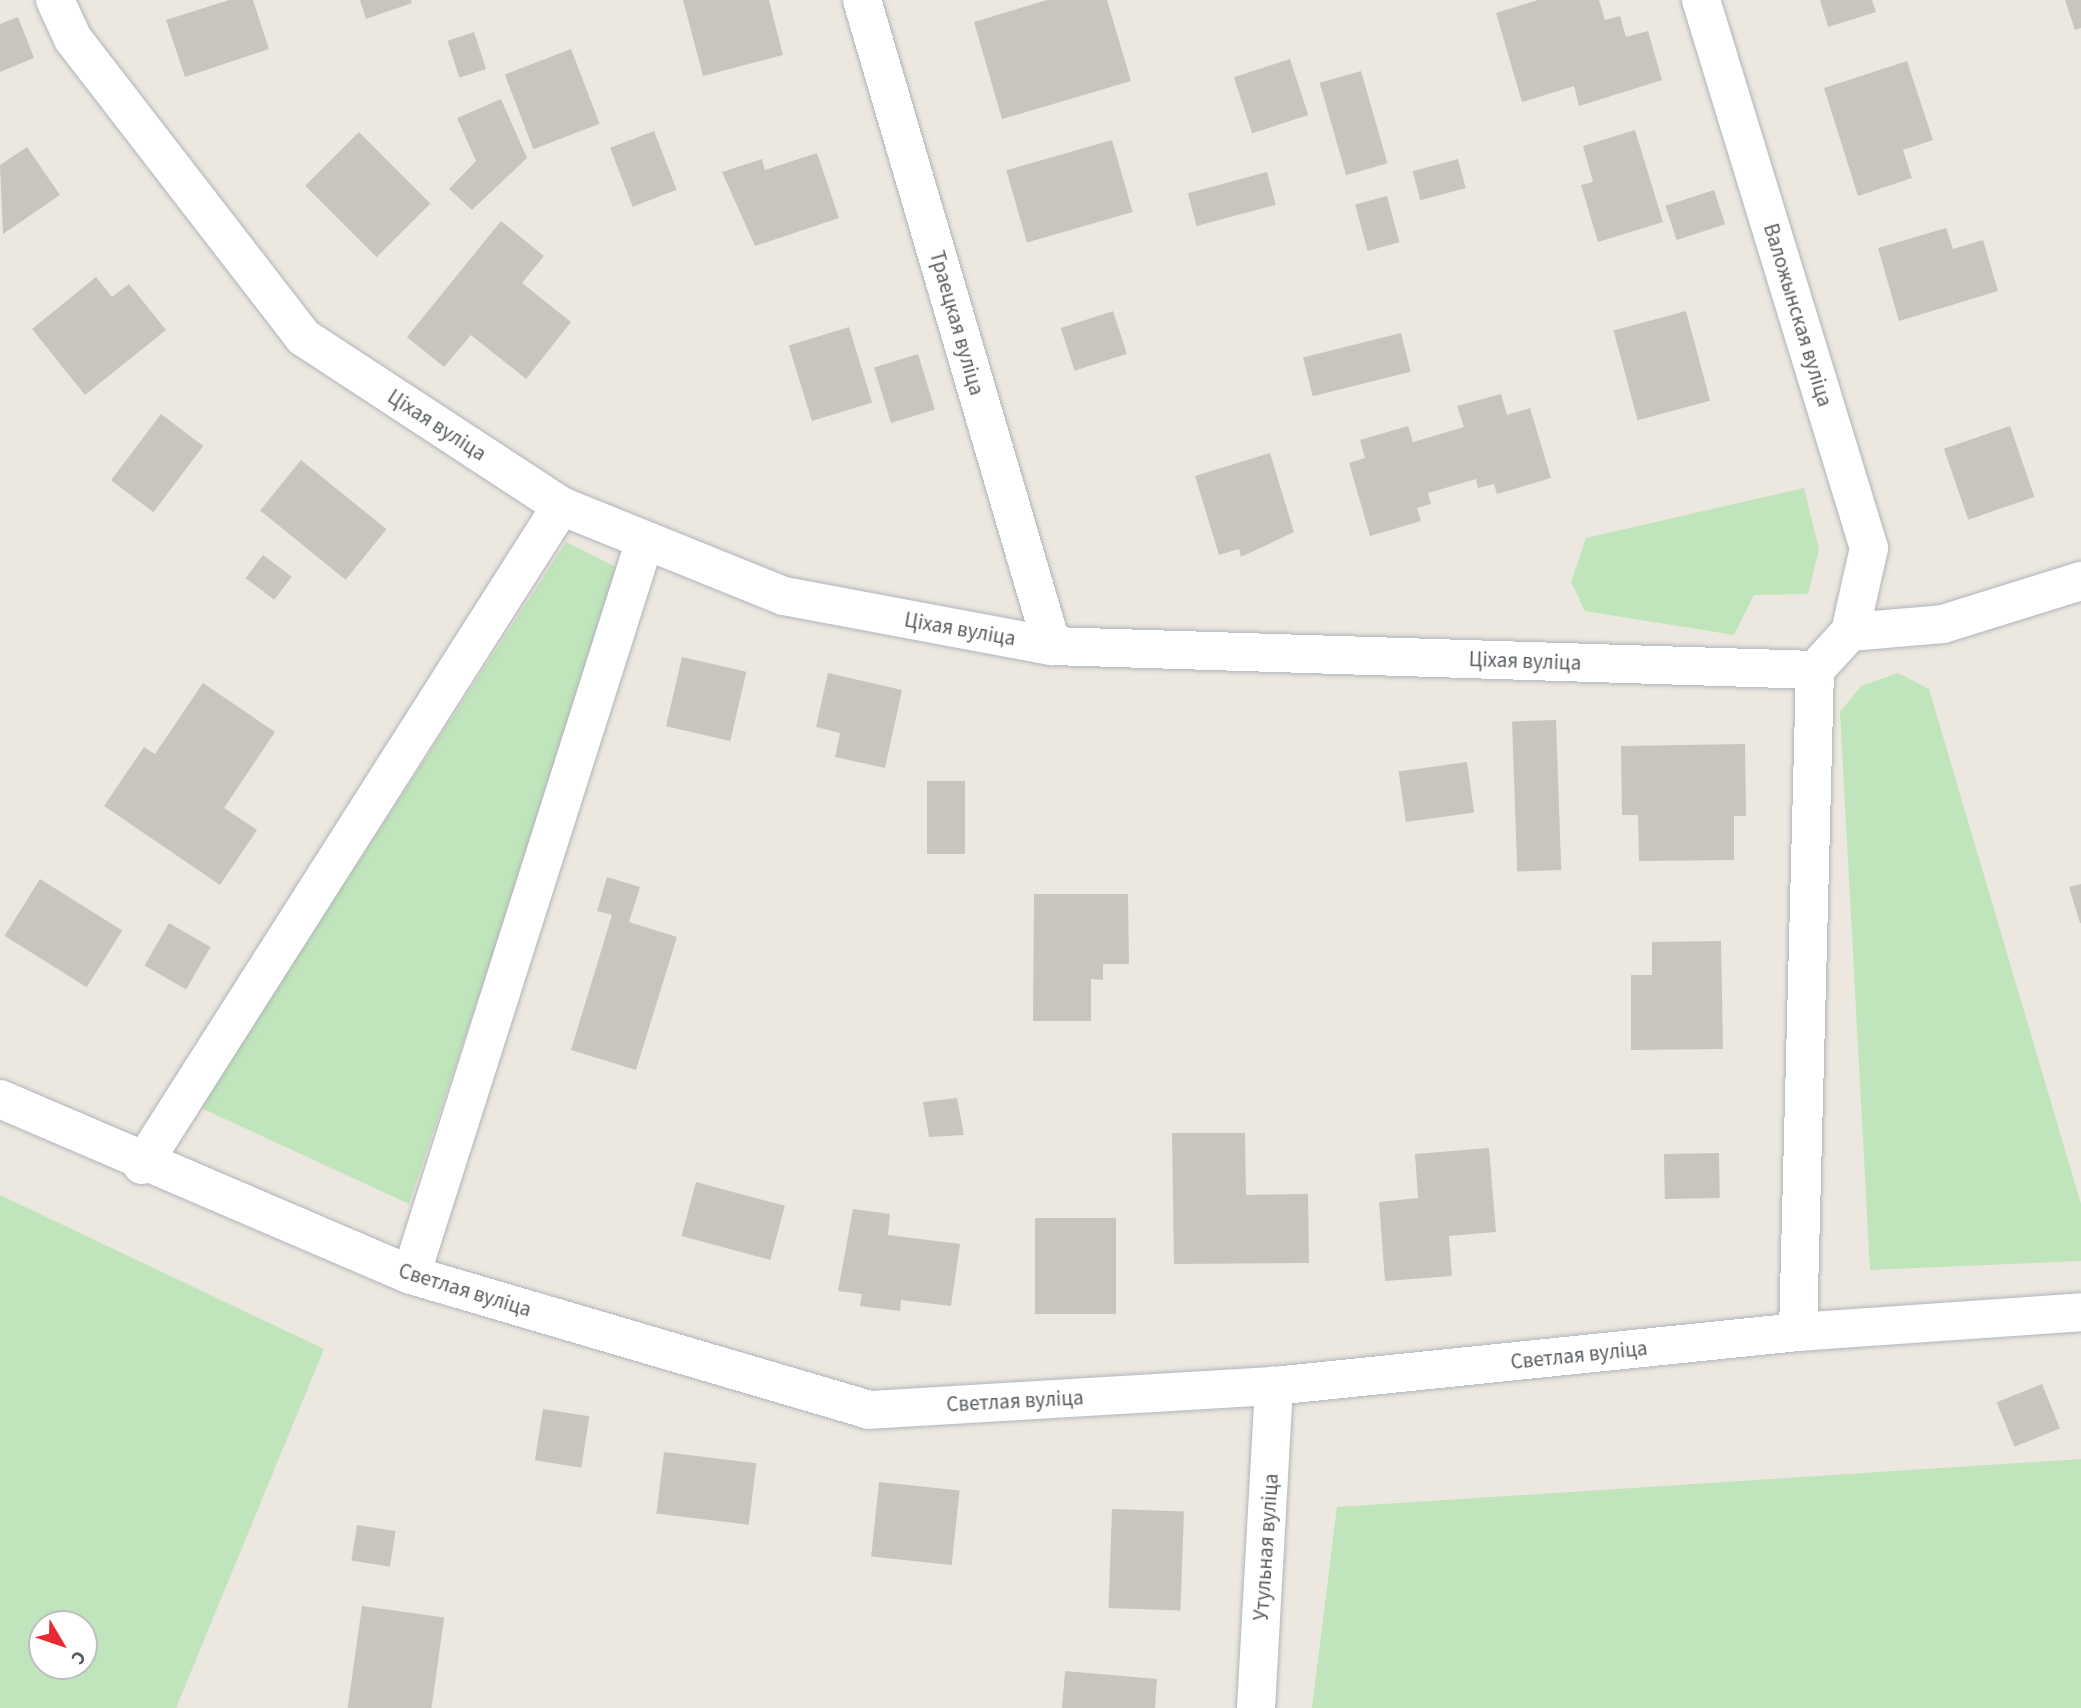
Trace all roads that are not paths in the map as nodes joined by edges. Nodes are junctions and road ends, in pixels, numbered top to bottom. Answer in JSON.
{"nodes":[{"id":1,"x":55,"y":0,"type":"edge"},
{"id":2,"x":862,"y":0,"type":"edge"},
{"id":3,"x":1701,"y":0,"type":"edge"},
{"id":4,"x":561,"y":506,"type":"junction"},
{"id":5,"x":645,"y":540,"type":"junction"},
{"id":6,"x":2081,"y":581,"type":"edge"},
{"id":7,"x":1850,"y":632,"type":"junction"},
{"id":8,"x":1052,"y":646,"type":"junction"},
{"id":9,"x":1815,"y":670,"type":"junction"},
{"id":10,"x":0,"y":1099,"type":"edge"},
{"id":11,"x":142,"y":1165,"type":"junction"},
{"id":12,"x":411,"y":1275,"type":"junction"},
{"id":13,"x":2081,"y":1312,"type":"edge"},
{"id":14,"x":1798,"y":1332,"type":"junction"},
{"id":15,"x":1274,"y":1386,"type":"junction"},
{"id":16,"x":1256,"y":1708,"type":"edge"}],
"edges":[{"from":1,"to":4,"type":"street","name":"Ціхая вуліца"},
{"from":2,"to":8,"type":"street","name":"Траецкая вуліца"},
{"from":3,"to":7,"type":"street","name":"Валожынская вуліца"},
{"from":4,"to":5,"type":"street","name":"Ціхая вуліца"},
{"from":4,"to":11,"type":"street"},
{"from":5,"to":8,"type":"street","name":"Ціхая вуліца"},
{"from":5,"to":12,"type":"street"},
{"from":6,"to":7,"type":"street"},
{"from":7,"to":9,"type":"street"},
{"from":8,"to":9,"type":"street","name":"Ціхая вуліца"},
{"from":9,"to":14,"type":"street"},
{"from":10,"to":11,"type":"street","name":"Светлая вуліца"},
{"from":11,"to":12,"type":"street","name":"Светлая вуліца"},
{"from":12,"to":15,"type":"street","name":"Светлая вуліца"},
{"from":13,"to":14,"type":"street","name":"Светлая вуліца"},
{"from":14,"to":15,"type":"street","name":"Светлая вуліца"},
{"from":15,"to":16,"type":"street","name":"Утульная вуліца"}]}
